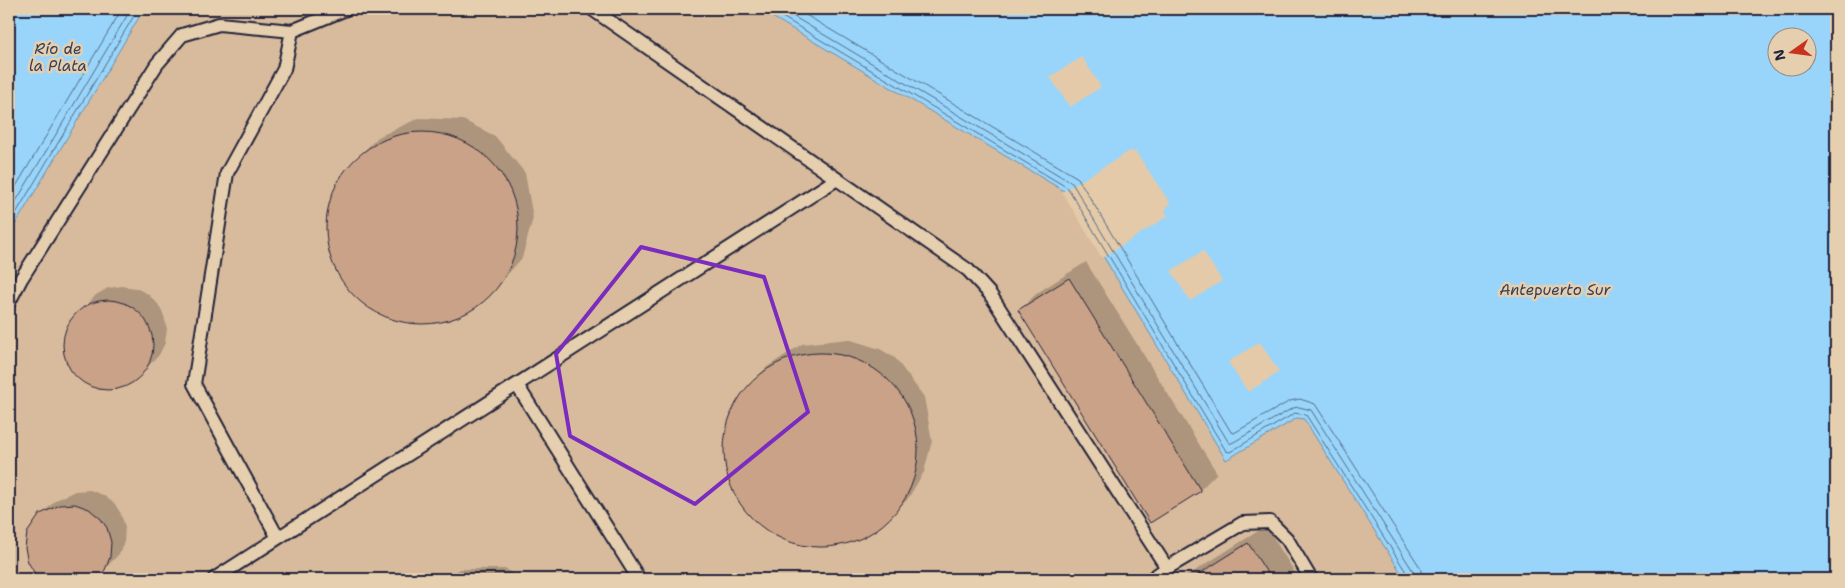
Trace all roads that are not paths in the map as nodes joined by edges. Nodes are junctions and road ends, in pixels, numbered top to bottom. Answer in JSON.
{"nodes":[{"id":1,"x":346,"y":9,"type":"edge"},
{"id":2,"x":592,"y":9,"type":"edge"},
{"id":3,"x":292,"y":31,"type":"junction"},
{"id":4,"x":837,"y":179,"type":"junction"},
{"id":5,"x":9,"y":302,"type":"edge"},
{"id":6,"x":517,"y":385,"type":"junction"},
{"id":7,"x":278,"y":538,"type":"junction"},
{"id":8,"x":1167,"y":568,"type":"junction"},
{"id":9,"x":214,"y":579,"type":"edge"},
{"id":10,"x":639,"y":579,"type":"edge"},
{"id":11,"x":1151,"y":579,"type":"edge"},
{"id":12,"x":1311,"y":579,"type":"edge"}],
"edges":[{"from":1,"to":3,"type":"lane"},
{"from":2,"to":4,"type":"lane"},
{"from":3,"to":5,"type":"lane"},
{"from":3,"to":7,"type":"lane"},
{"from":4,"to":6,"type":"lane"},
{"from":4,"to":8,"type":"lane"},
{"from":6,"to":7,"type":"lane"},
{"from":6,"to":10,"type":"lane"},
{"from":7,"to":9,"type":"lane"},
{"from":8,"to":11,"type":"lane"},
{"from":8,"to":12,"type":"lane"}]}
